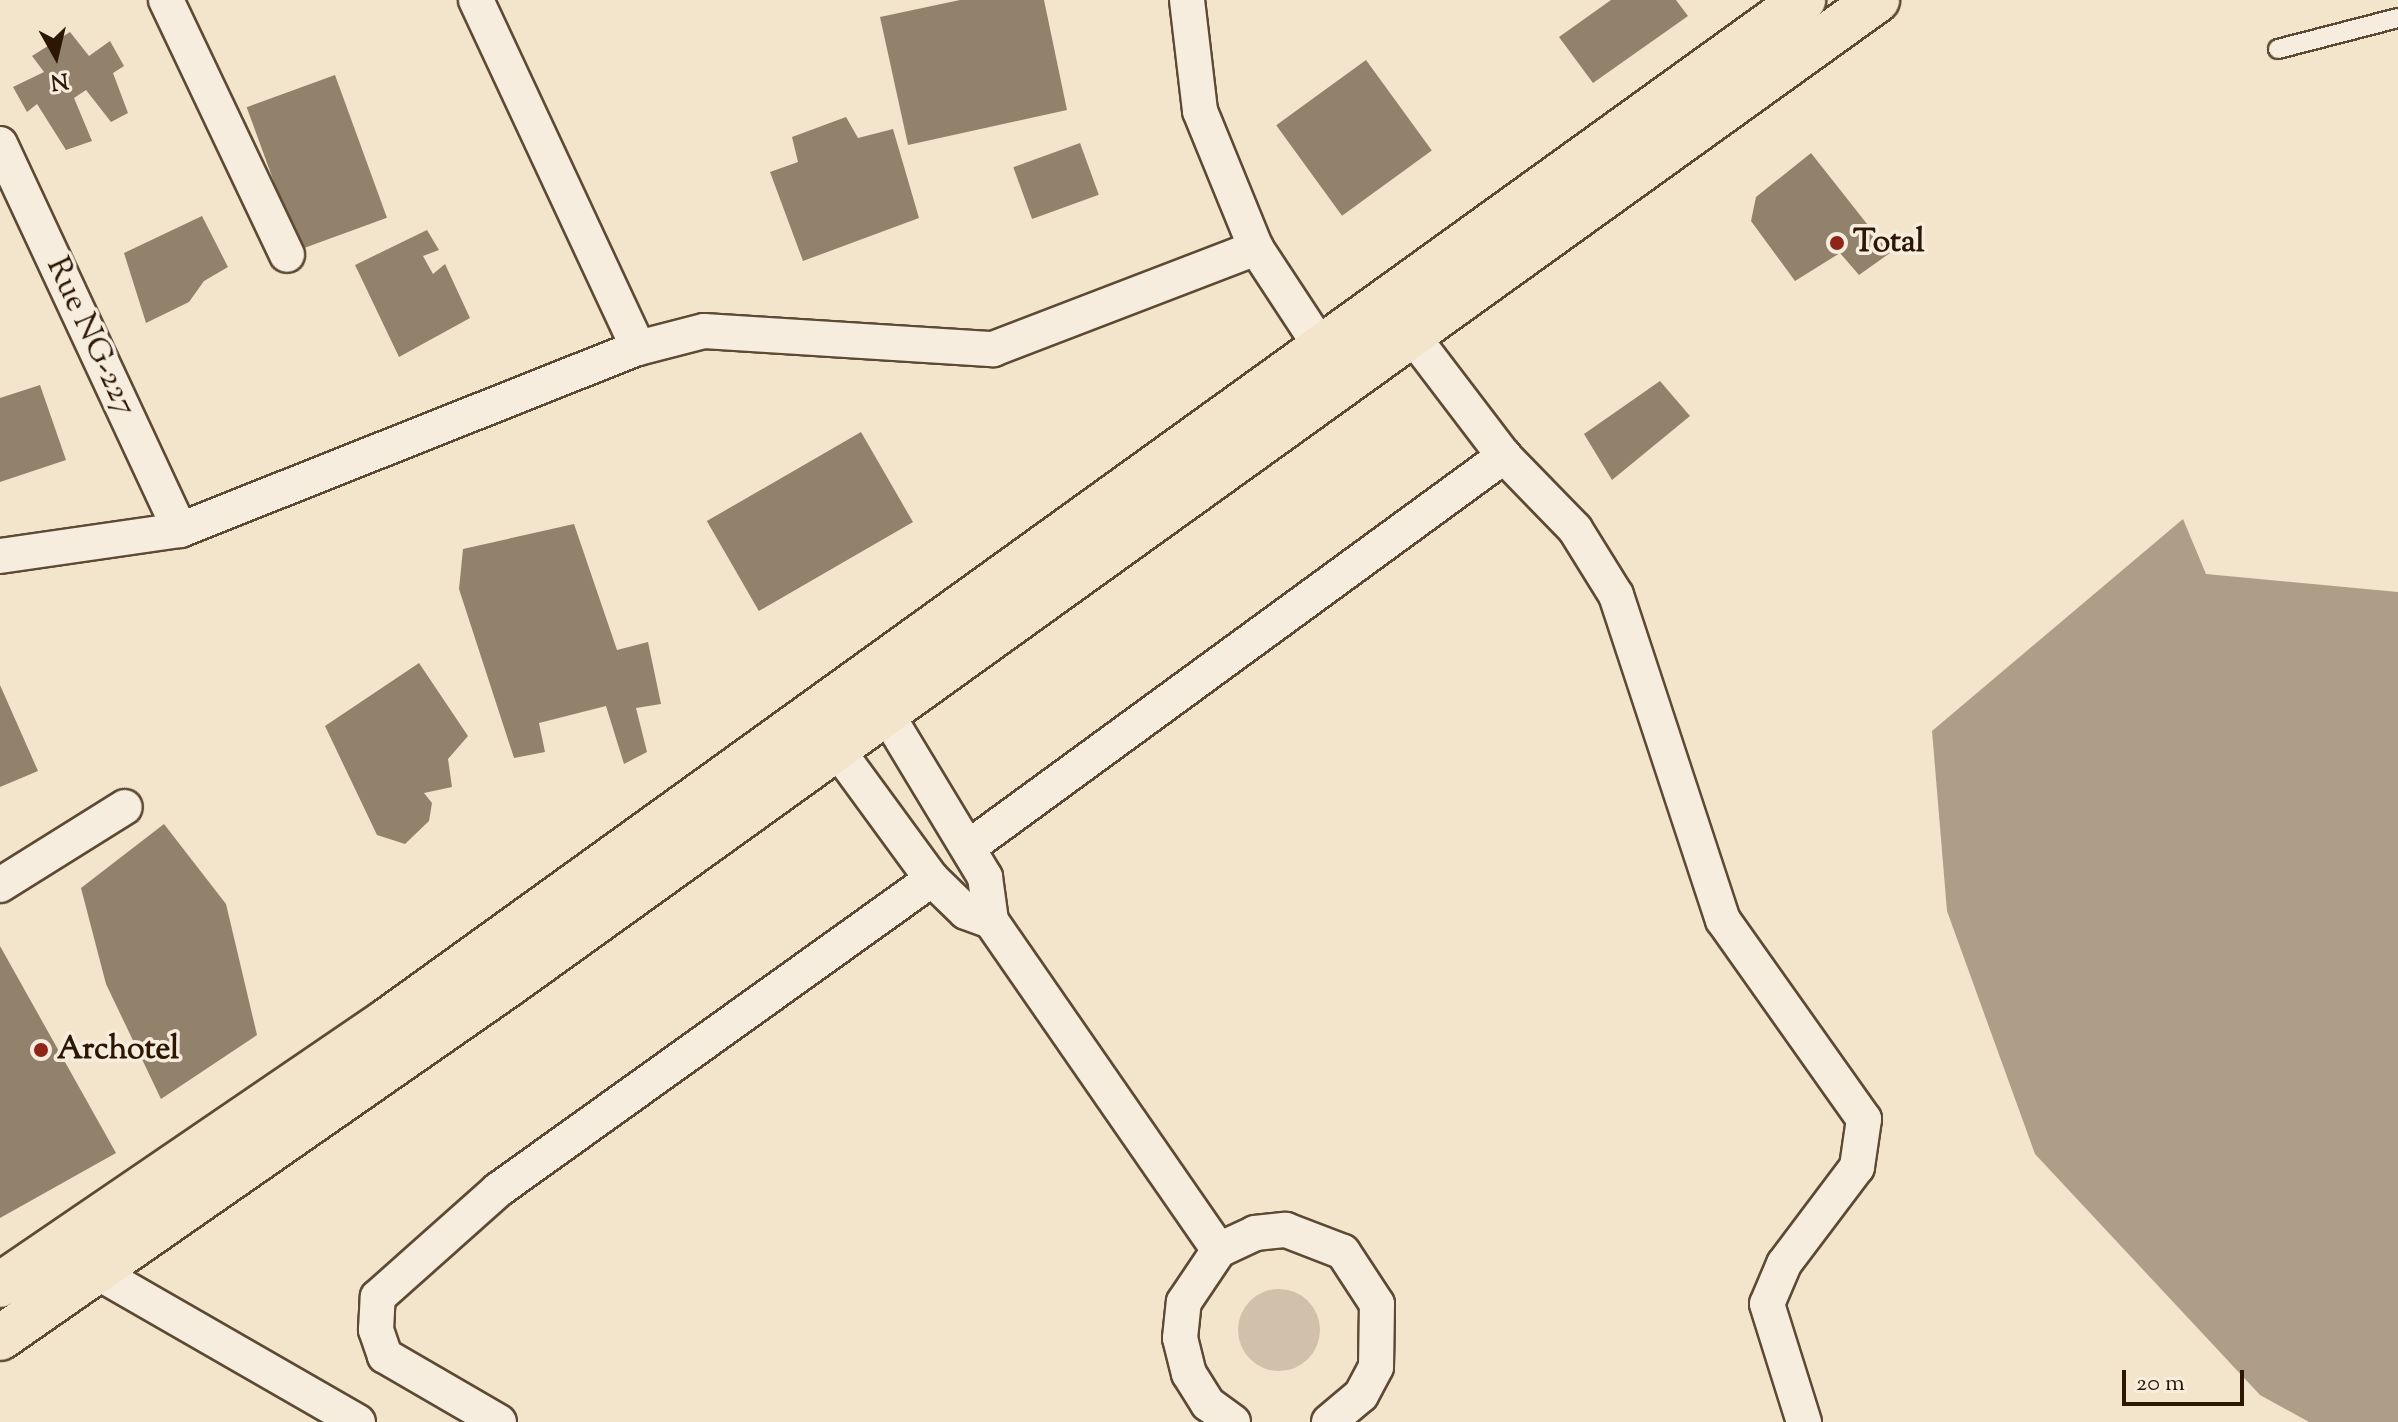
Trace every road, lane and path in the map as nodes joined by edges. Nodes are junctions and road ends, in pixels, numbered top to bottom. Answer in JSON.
{"nodes":[{"id":1,"x":166,"y":0,"type":"edge"},
{"id":2,"x":476,"y":0,"type":"edge"},
{"id":3,"x":1187,"y":0,"type":"edge"},
{"id":4,"x":1803,"y":0,"type":"edge"},
{"id":5,"x":1877,"y":0,"type":"edge"},
{"id":6,"x":2398,"y":18,"type":"edge"},
{"id":7,"x":2278,"y":49,"type":"dead end"},
{"id":8,"x":0,"y":144,"type":"edge"},
{"id":9,"x":14,"y":209,"type":"edge"},
{"id":10,"x":1256,"y":248,"type":"junction"},
{"id":11,"x":287,"y":255,"type":"dead end"},
{"id":12,"x":1411,"y":334,"type":"junction"},
{"id":13,"x":1319,"y":344,"type":"junction"},
{"id":14,"x":638,"y":348,"type":"junction"},
{"id":15,"x":1504,"y":456,"type":"junction"},
{"id":16,"x":180,"y":530,"type":"junction"},
{"id":17,"x":0,"y":556,"type":"edge"},
{"id":18,"x":886,"y":713,"type":"junction"},
{"id":19,"x":836,"y":748,"type":"junction"},
{"id":20,"x":125,"y":807,"type":"dead end"},
{"id":21,"x":969,"y":847,"type":"junction"},
{"id":22,"x":932,"y":879,"type":"junction"},
{"id":23,"x":0,"y":885,"type":"edge"},
{"id":24,"x":991,"y":921,"type":"junction"},
{"id":25,"x":1219,"y":1250,"type":"junction"},
{"id":26,"x":97,"y":1272,"type":"junction"},
{"id":27,"x":0,"y":1285,"type":"edge"},
{"id":28,"x":0,"y":1338,"type":"edge"},
{"id":29,"x":1337,"y":1420,"type":"edge"},
{"id":30,"x":358,"y":1422,"type":"edge"},
{"id":31,"x":499,"y":1422,"type":"edge"},
{"id":32,"x":1233,"y":1422,"type":"edge"},
{"id":33,"x":1804,"y":1422,"type":"edge"}],
"edges":[{"from":1,"to":11,"type":"street"},
{"from":2,"to":14,"type":"street"},
{"from":3,"to":10,"type":"street"},
{"from":4,"to":13,"type":"highway"},
{"from":5,"to":12,"type":"highway"},
{"from":6,"to":7,"type":"lane"},
{"from":8,"to":9,"type":"street","name":"Rue NG-227"},
{"from":9,"to":16,"type":"street","name":"Rue NG-227"},
{"from":10,"to":13,"type":"street"},
{"from":10,"to":14,"type":"street"},
{"from":12,"to":15,"type":"street"},
{"from":12,"to":18,"type":"highway"},
{"from":13,"to":27,"type":"highway"},
{"from":14,"to":16,"type":"street"},
{"from":15,"to":21,"type":"street"},
{"from":15,"to":33,"type":"street"},
{"from":16,"to":17,"type":"street"},
{"from":18,"to":19,"type":"highway"},
{"from":18,"to":21,"type":"street"},
{"from":19,"to":22,"type":"street"},
{"from":19,"to":26,"type":"highway"},
{"from":20,"to":23,"type":"street"},
{"from":21,"to":24,"type":"street"},
{"from":22,"to":24,"type":"street"},
{"from":22,"to":31,"type":"street"},
{"from":24,"to":25,"type":"street"},
{"from":25,"to":29,"type":"street"},
{"from":25,"to":32,"type":"street"},
{"from":26,"to":28,"type":"highway"},
{"from":26,"to":30,"type":"street"}]}
